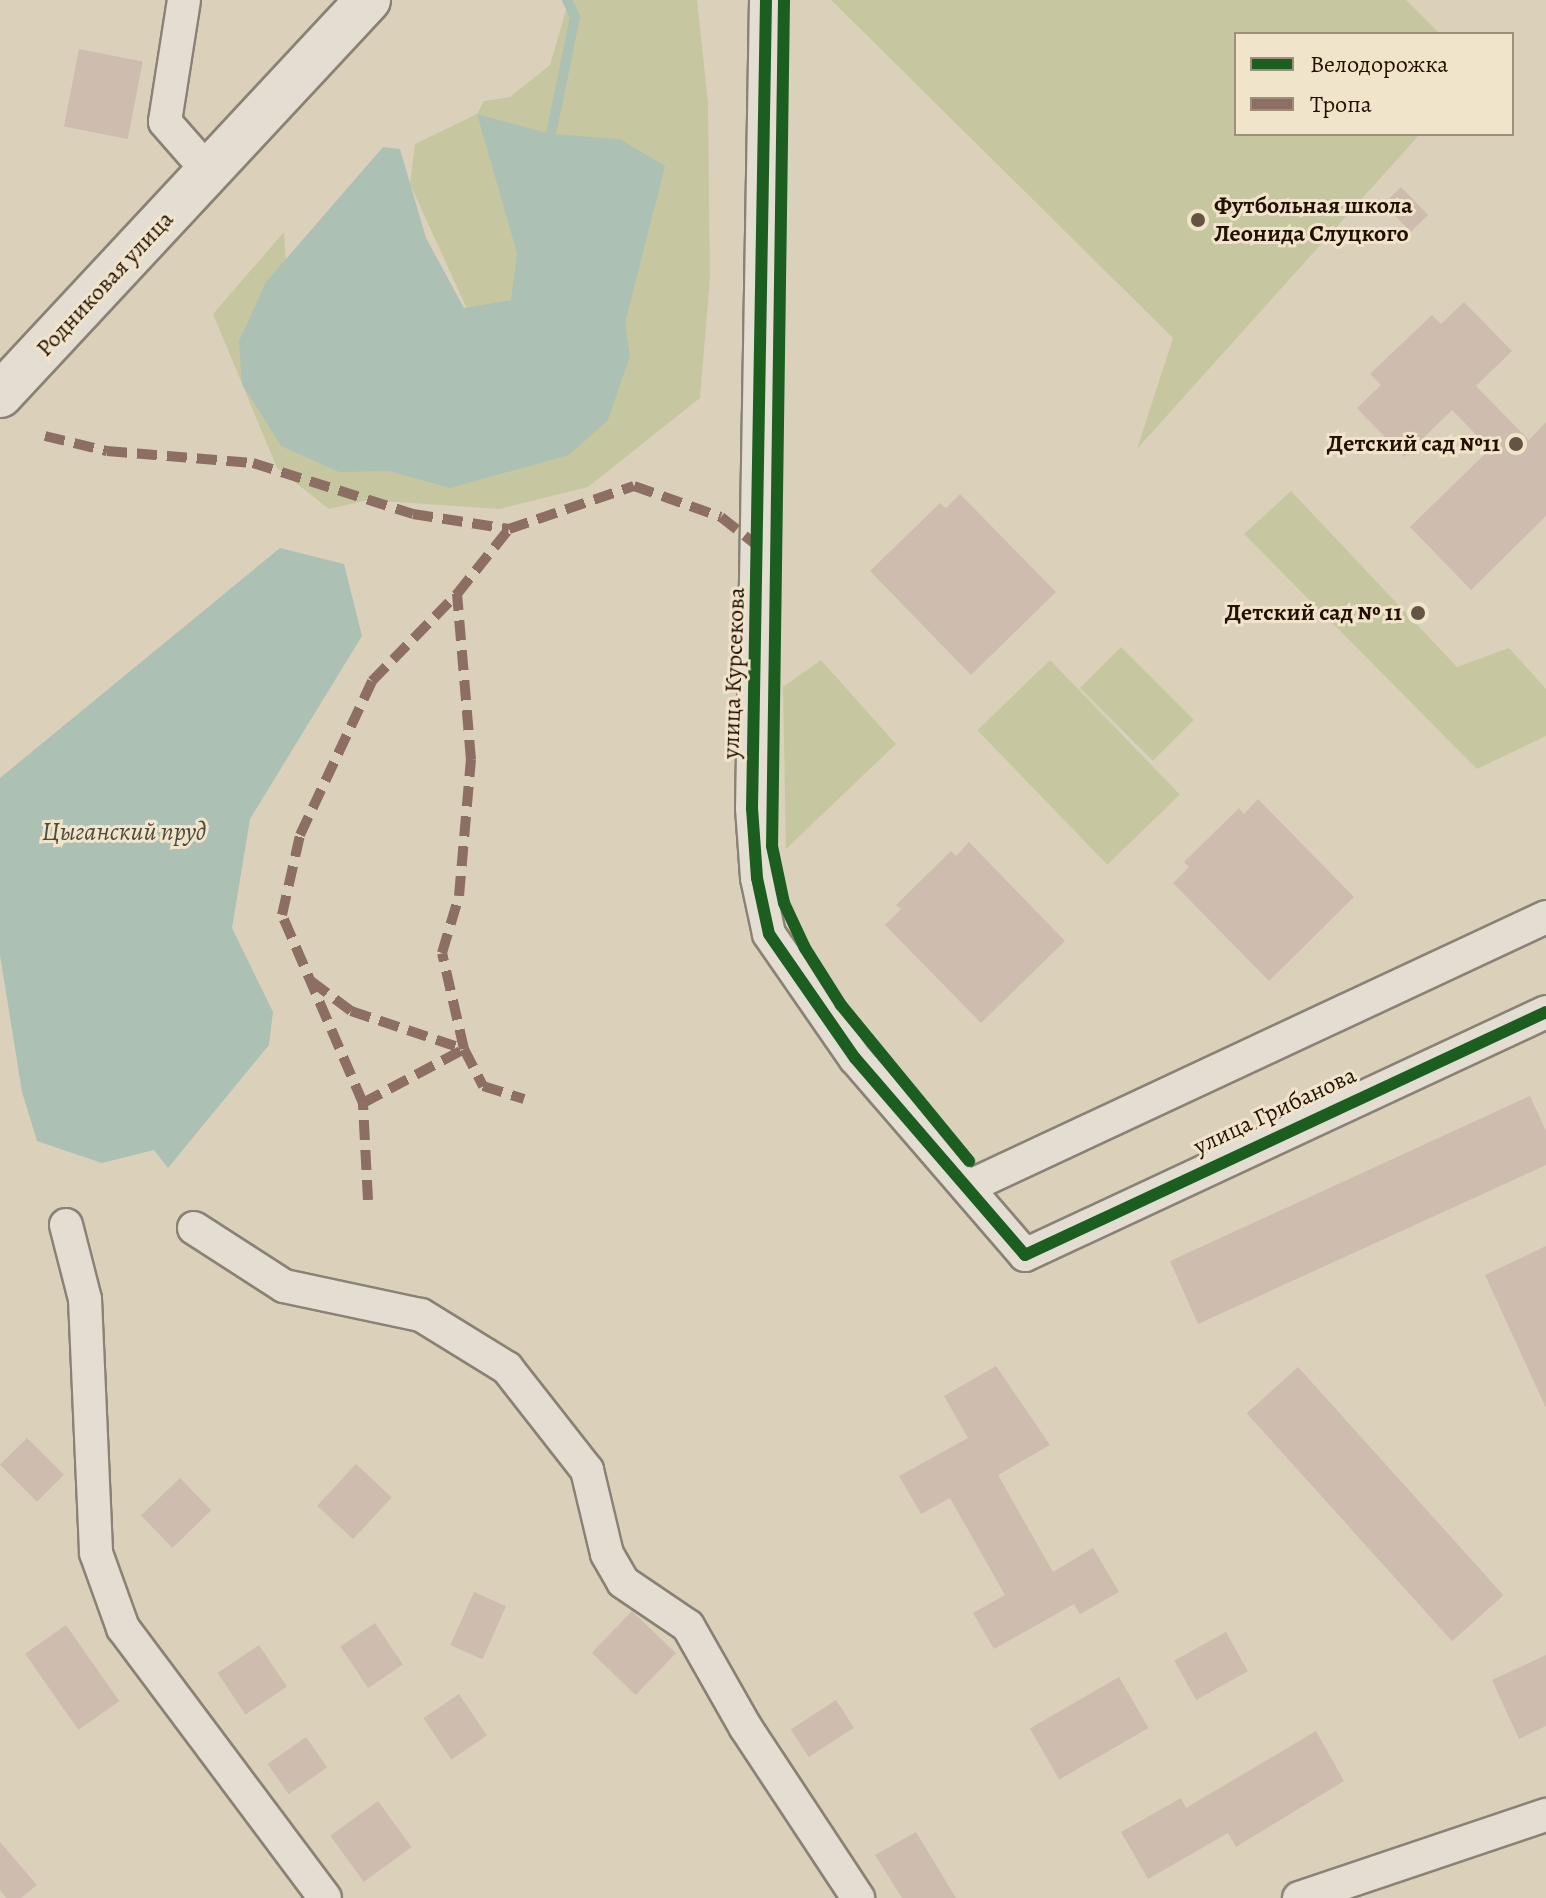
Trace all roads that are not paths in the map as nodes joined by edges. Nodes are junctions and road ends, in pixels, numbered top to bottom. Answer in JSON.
{"nodes":[{"id":1,"x":184,"y":0,"type":"edge"},
{"id":2,"x":368,"y":0,"type":"edge"},
{"id":3,"x":766,"y":0,"type":"edge"},
{"id":4,"x":209,"y":172,"type":"junction"},
{"id":5,"x":0,"y":395,"type":"edge"},
{"id":6,"x":1546,"y":917,"type":"edge"},
{"id":7,"x":1546,"y":1012,"type":"edge"},
{"id":8,"x":968,"y":1187,"type":"junction"},
{"id":9,"x":66,"y":1225,"type":"dead end"},
{"id":10,"x":194,"y":1228,"type":"dead end"},
{"id":11,"x":1025,"y":1255,"type":"joint"},
{"id":12,"x":1534,"y":1820,"type":"edge"},
{"id":13,"x":325,"y":1898,"type":"edge"},
{"id":14,"x":858,"y":1898,"type":"edge"},
{"id":15,"x":1299,"y":1898,"type":"edge"}],
"edges":[{"from":1,"to":4,"type":"street"},
{"from":2,"to":4,"type":"main road","name":"Родниковая улица"},
{"from":3,"to":8,"type":"street","name":"улица Курсекова"},
{"from":4,"to":5,"type":"main road","name":"Родниковая улица"},
{"from":6,"to":8,"type":"street"},
{"from":7,"to":11,"type":"street","name":"улица Грибанова"},
{"from":8,"to":11,"type":"street","name":"улица Курсекова"},
{"from":9,"to":13,"type":"street"},
{"from":10,"to":14,"type":"street"},
{"from":12,"to":15,"type":"street"}]}
